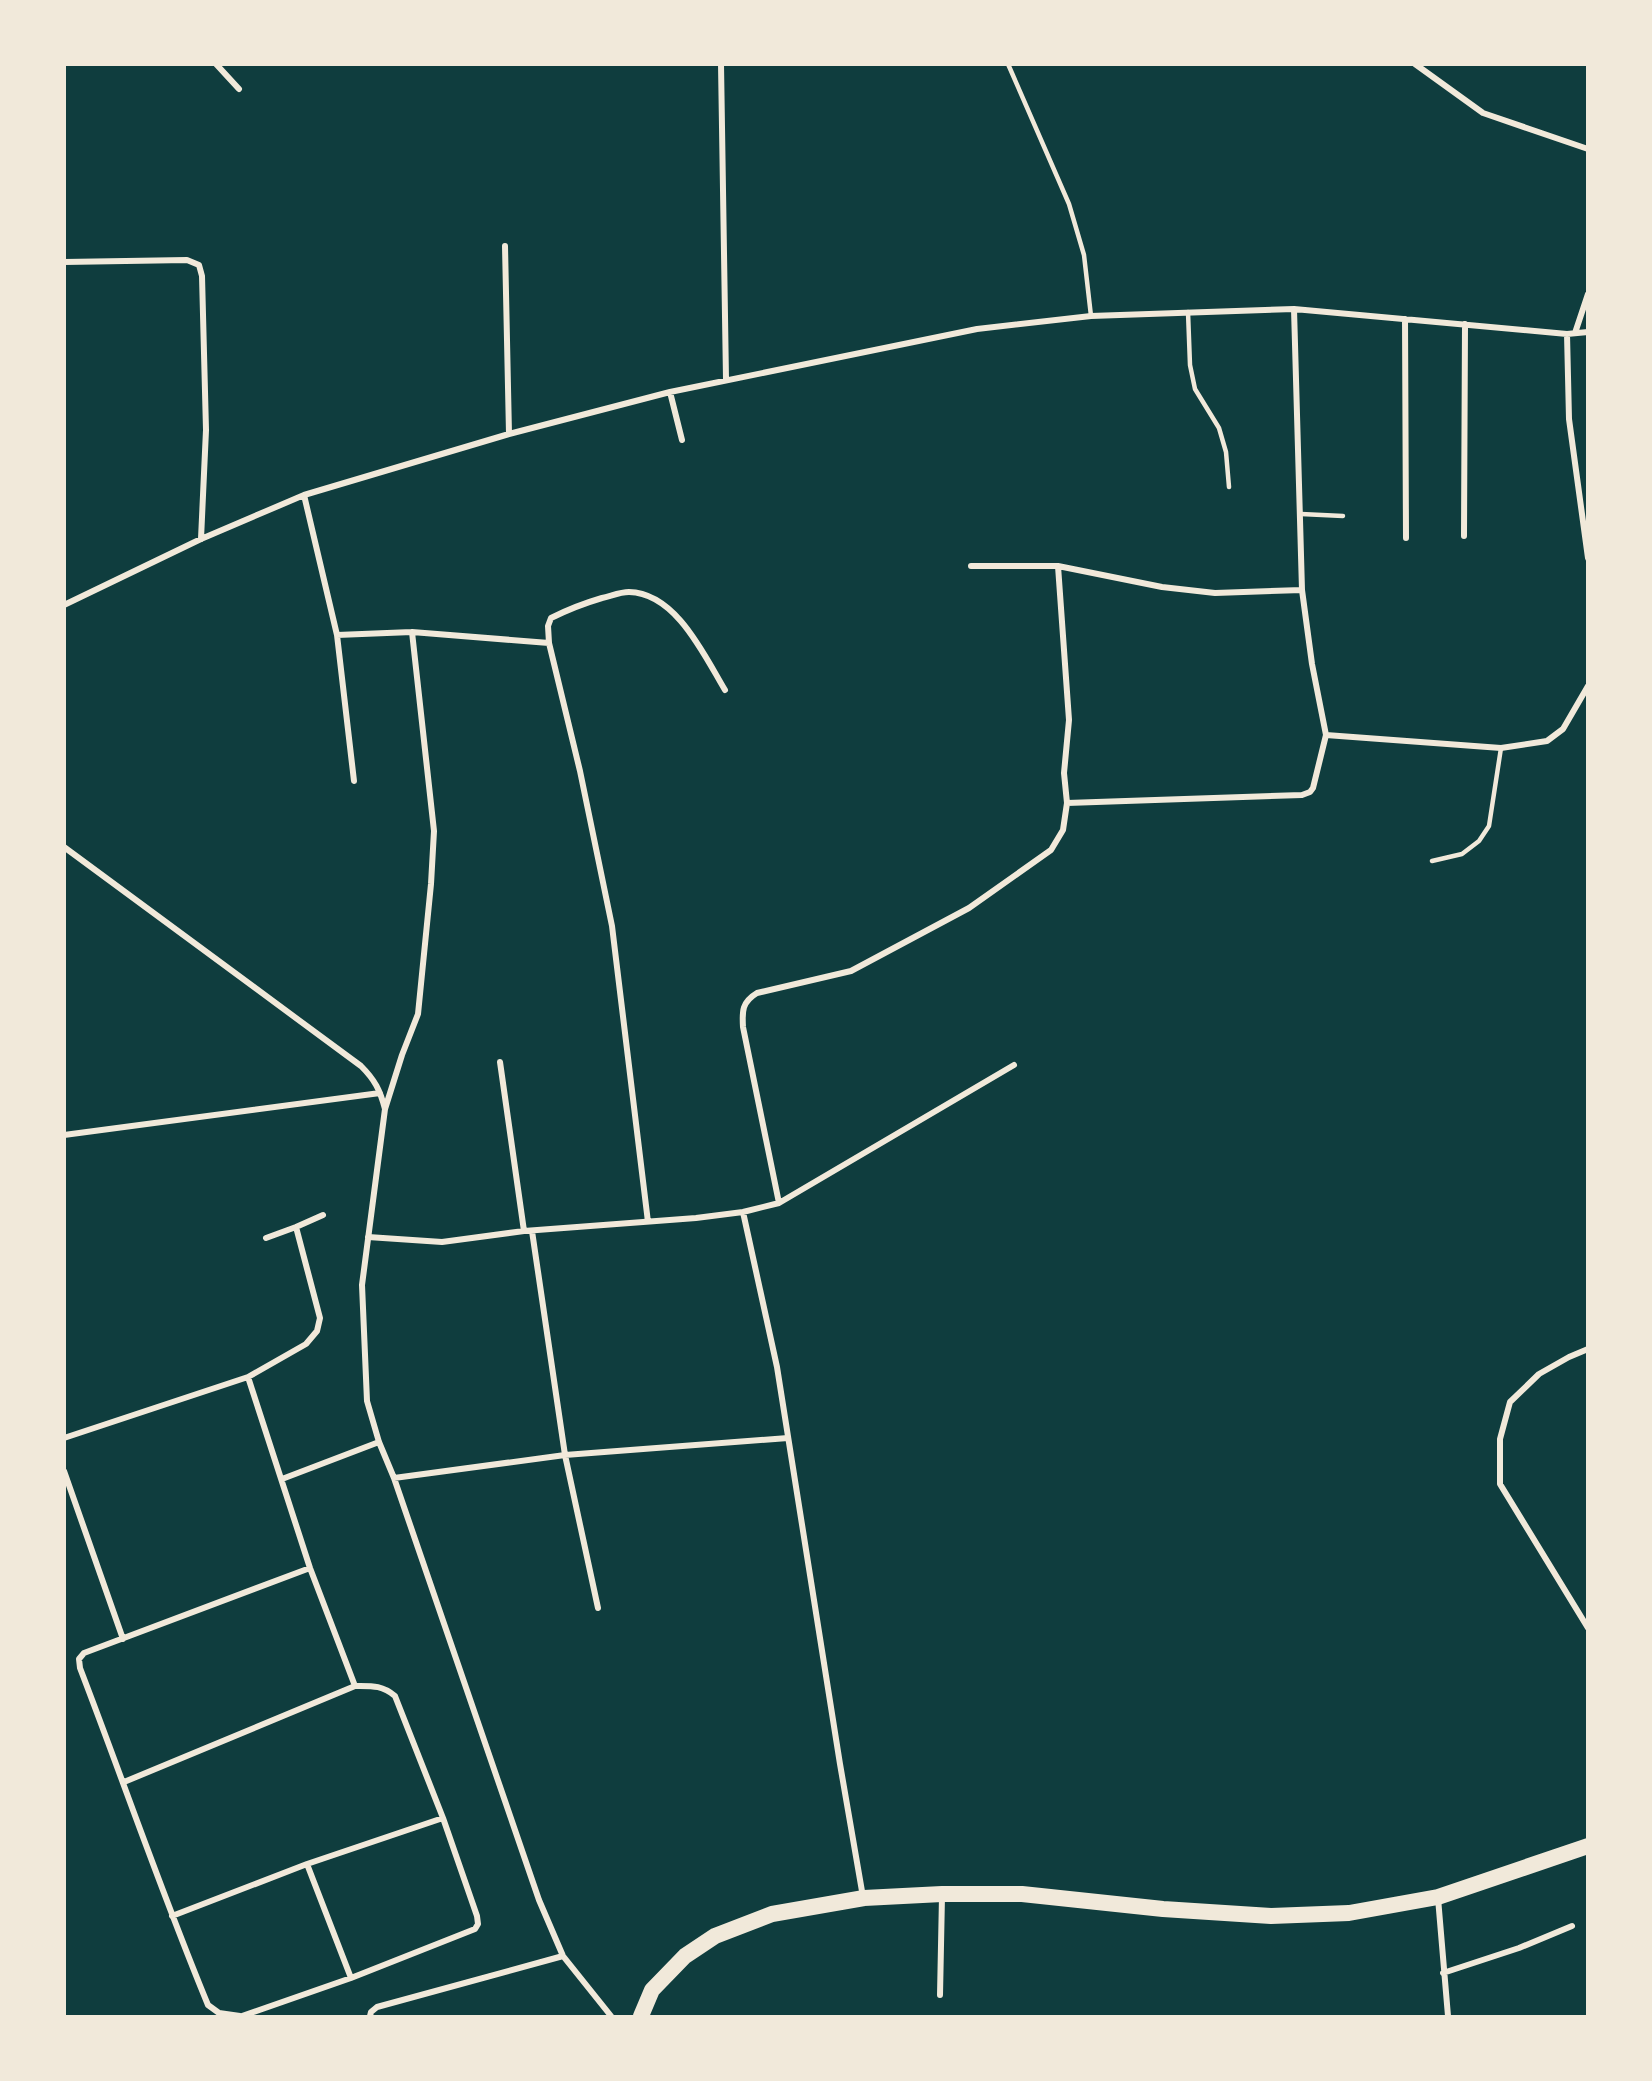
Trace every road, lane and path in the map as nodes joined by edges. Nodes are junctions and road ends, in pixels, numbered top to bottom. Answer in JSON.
{"nodes":[{"id":1,"x":216,"y":64,"type":"edge"},
{"id":2,"x":721,"y":64,"type":"edge"},
{"id":3,"x":1008,"y":64,"type":"edge"},
{"id":4,"x":1415,"y":64,"type":"edge"},
{"id":5,"x":239,"y":89,"type":"dead end"},
{"id":6,"x":1587,"y":149,"type":"edge"},
{"id":7,"x":505,"y":246,"type":"dead end"},
{"id":8,"x":64,"y":262,"type":"edge"},
{"id":9,"x":1587,"y":294,"type":"edge"},
{"id":10,"x":1294,"y":309,"type":"junction"},
{"id":11,"x":1188,"y":312,"type":"junction"},
{"id":12,"x":1091,"y":316,"type":"junction"},
{"id":13,"x":1405,"y":319,"type":"junction"},
{"id":14,"x":1464,"y":324,"type":"junction"},
{"id":15,"x":1587,"y":332,"type":"edge"},
{"id":16,"x":1575,"y":333,"type":"junction"},
{"id":17,"x":1567,"y":334,"type":"junction"},
{"id":18,"x":726,"y":379,"type":"junction"},
{"id":19,"x":670,"y":392,"type":"junction"},
{"id":20,"x":509,"y":434,"type":"junction"},
{"id":21,"x":682,"y":440,"type":"dead end"},
{"id":22,"x":1229,"y":487,"type":"dead end"},
{"id":23,"x":304,"y":495,"type":"junction"},
{"id":24,"x":1300,"y":514,"type":"junction"},
{"id":25,"x":1343,"y":516,"type":"dead end"},
{"id":26,"x":1464,"y":536,"type":"dead end"},
{"id":27,"x":1406,"y":537,"type":"dead end"},
{"id":28,"x":201,"y":539,"type":"junction"},
{"id":29,"x":1587,"y":558,"type":"edge"},
{"id":30,"x":970,"y":566,"type":"dead end"},
{"id":31,"x":1058,"y":566,"type":"junction"},
{"id":32,"x":1302,"y":591,"type":"junction"},
{"id":33,"x":64,"y":605,"type":"edge"},
{"id":34,"x":412,"y":632,"type":"junction"},
{"id":35,"x":337,"y":635,"type":"junction"},
{"id":36,"x":549,"y":643,"type":"junction"},
{"id":37,"x":1587,"y":686,"type":"edge"},
{"id":38,"x":725,"y":690,"type":"dead end"},
{"id":39,"x":1326,"y":735,"type":"junction"},
{"id":40,"x":1501,"y":748,"type":"junction"},
{"id":41,"x":354,"y":781,"type":"dead end"},
{"id":42,"x":1067,"y":803,"type":"junction"},
{"id":43,"x":64,"y":847,"type":"edge"},
{"id":44,"x":1432,"y":861,"type":"dead end"},
{"id":45,"x":500,"y":1062,"type":"dead end"},
{"id":46,"x":1014,"y":1065,"type":"dead end"},
{"id":47,"x":380,"y":1092,"type":"junction"},
{"id":48,"x":385,"y":1109,"type":"junction"},
{"id":49,"x":64,"y":1135,"type":"edge"},
{"id":50,"x":779,"y":1203,"type":"junction"},
{"id":51,"x":743,"y":1212,"type":"junction"},
{"id":52,"x":323,"y":1215,"type":"dead end"},
{"id":53,"x":648,"y":1222,"type":"junction"},
{"id":54,"x":296,"y":1227,"type":"junction"},
{"id":55,"x":524,"y":1231,"type":"junction"},
{"id":56,"x":532,"y":1231,"type":"junction"},
{"id":57,"x":368,"y":1237,"type":"junction"},
{"id":58,"x":266,"y":1238,"type":"dead end"},
{"id":59,"x":1587,"y":1350,"type":"edge"},
{"id":60,"x":248,"y":1377,"type":"junction"},
{"id":61,"x":64,"y":1438,"type":"edge"},
{"id":62,"x":788,"y":1438,"type":"junction"},
{"id":63,"x":379,"y":1442,"type":"junction"},
{"id":64,"x":565,"y":1455,"type":"junction"},
{"id":65,"x":64,"y":1471,"type":"edge"},
{"id":66,"x":394,"y":1478,"type":"junction"},
{"id":67,"x":282,"y":1479,"type":"junction"},
{"id":68,"x":310,"y":1568,"type":"junction"},
{"id":69,"x":598,"y":1608,"type":"dead end"},
{"id":70,"x":1587,"y":1628,"type":"edge"},
{"id":71,"x":123,"y":1638,"type":"junction"},
{"id":72,"x":355,"y":1686,"type":"junction"},
{"id":73,"x":124,"y":1782,"type":"junction"},
{"id":74,"x":443,"y":1818,"type":"junction"},
{"id":75,"x":1587,"y":1846,"type":"edge"},
{"id":76,"x":307,"y":1864,"type":"junction"},
{"id":77,"x":942,"y":1894,"type":"junction"},
{"id":78,"x":1438,"y":1897,"type":"junction"},
{"id":79,"x":864,"y":1898,"type":"junction"},
{"id":80,"x":172,"y":1916,"type":"junction"},
{"id":81,"x":1572,"y":1926,"type":"dead end"},
{"id":82,"x":563,"y":1956,"type":"junction"},
{"id":83,"x":1443,"y":1973,"type":"junction"},
{"id":84,"x":351,"y":1978,"type":"junction"},
{"id":85,"x":940,"y":1995,"type":"dead end"},
{"id":86,"x":241,"y":2016,"type":"edge"},
{"id":87,"x":370,"y":2016,"type":"edge"},
{"id":88,"x":611,"y":2016,"type":"edge"},
{"id":89,"x":641,"y":2016,"type":"edge"},
{"id":90,"x":1448,"y":2016,"type":"edge"}],
"edges":[{"from":1,"to":5,"type":"street"},
{"from":2,"to":18,"type":"street"},
{"from":3,"to":12,"type":"lane"},
{"from":4,"to":6,"type":"street"},
{"from":7,"to":20,"type":"street"},
{"from":8,"to":28,"type":"street"},
{"from":9,"to":16,"type":"street"},
{"from":10,"to":11,"type":"street"},
{"from":10,"to":13,"type":"street"},
{"from":10,"to":24,"type":"street"},
{"from":11,"to":12,"type":"street"},
{"from":11,"to":22,"type":"lane"},
{"from":12,"to":18,"type":"street"},
{"from":13,"to":14,"type":"street"},
{"from":13,"to":27,"type":"street"},
{"from":14,"to":17,"type":"street"},
{"from":14,"to":26,"type":"street"},
{"from":15,"to":16,"type":"street"},
{"from":16,"to":17,"type":"street"},
{"from":17,"to":29,"type":"street"},
{"from":18,"to":19,"type":"street"},
{"from":19,"to":20,"type":"street"},
{"from":19,"to":21,"type":"street"},
{"from":20,"to":23,"type":"street"},
{"from":23,"to":28,"type":"street"},
{"from":23,"to":35,"type":"street"},
{"from":24,"to":25,"type":"lane"},
{"from":24,"to":32,"type":"street"},
{"from":28,"to":33,"type":"street"},
{"from":30,"to":31,"type":"street"},
{"from":31,"to":32,"type":"street"},
{"from":31,"to":42,"type":"street"},
{"from":32,"to":39,"type":"street"},
{"from":34,"to":35,"type":"street"},
{"from":34,"to":36,"type":"street"},
{"from":34,"to":48,"type":"street"},
{"from":35,"to":41,"type":"street"},
{"from":36,"to":38,"type":"street"},
{"from":36,"to":53,"type":"street"},
{"from":37,"to":40,"type":"street"},
{"from":39,"to":40,"type":"street"},
{"from":39,"to":42,"type":"street"},
{"from":40,"to":44,"type":"lane"},
{"from":42,"to":50,"type":"street"},
{"from":43,"to":47,"type":"street"},
{"from":45,"to":55,"type":"street"},
{"from":46,"to":50,"type":"street"},
{"from":47,"to":48,"type":"street"},
{"from":47,"to":49,"type":"street"},
{"from":48,"to":57,"type":"street"},
{"from":50,"to":51,"type":"street"},
{"from":51,"to":53,"type":"street"},
{"from":51,"to":62,"type":"street"},
{"from":52,"to":54,"type":"street"},
{"from":53,"to":56,"type":"street"},
{"from":54,"to":58,"type":"street"},
{"from":54,"to":60,"type":"street"},
{"from":55,"to":56,"type":"street"},
{"from":55,"to":57,"type":"street"},
{"from":56,"to":64,"type":"street"},
{"from":57,"to":63,"type":"street"},
{"from":59,"to":70,"type":"street"},
{"from":60,"to":61,"type":"street"},
{"from":60,"to":67,"type":"street"},
{"from":62,"to":64,"type":"street"},
{"from":62,"to":79,"type":"street"},
{"from":63,"to":66,"type":"street"},
{"from":63,"to":67,"type":"street"},
{"from":64,"to":66,"type":"street"},
{"from":64,"to":69,"type":"street"},
{"from":65,"to":71,"type":"street"},
{"from":66,"to":82,"type":"street"},
{"from":67,"to":68,"type":"street"},
{"from":68,"to":71,"type":"street"},
{"from":68,"to":72,"type":"street"},
{"from":71,"to":73,"type":"street"},
{"from":72,"to":73,"type":"street"},
{"from":72,"to":74,"type":"street"},
{"from":73,"to":80,"type":"street"},
{"from":74,"to":76,"type":"street"},
{"from":74,"to":84,"type":"street"},
{"from":75,"to":78,"type":"highway"},
{"from":76,"to":80,"type":"street"},
{"from":76,"to":84,"type":"street"},
{"from":77,"to":78,"type":"highway"},
{"from":77,"to":79,"type":"highway"},
{"from":77,"to":85,"type":"street"},
{"from":78,"to":83,"type":"street"},
{"from":79,"to":89,"type":"highway"},
{"from":80,"to":86,"type":"street"},
{"from":81,"to":83,"type":"street"},
{"from":82,"to":87,"type":"street"},
{"from":82,"to":88,"type":"street"},
{"from":83,"to":90,"type":"street"},
{"from":84,"to":86,"type":"street"}]}
